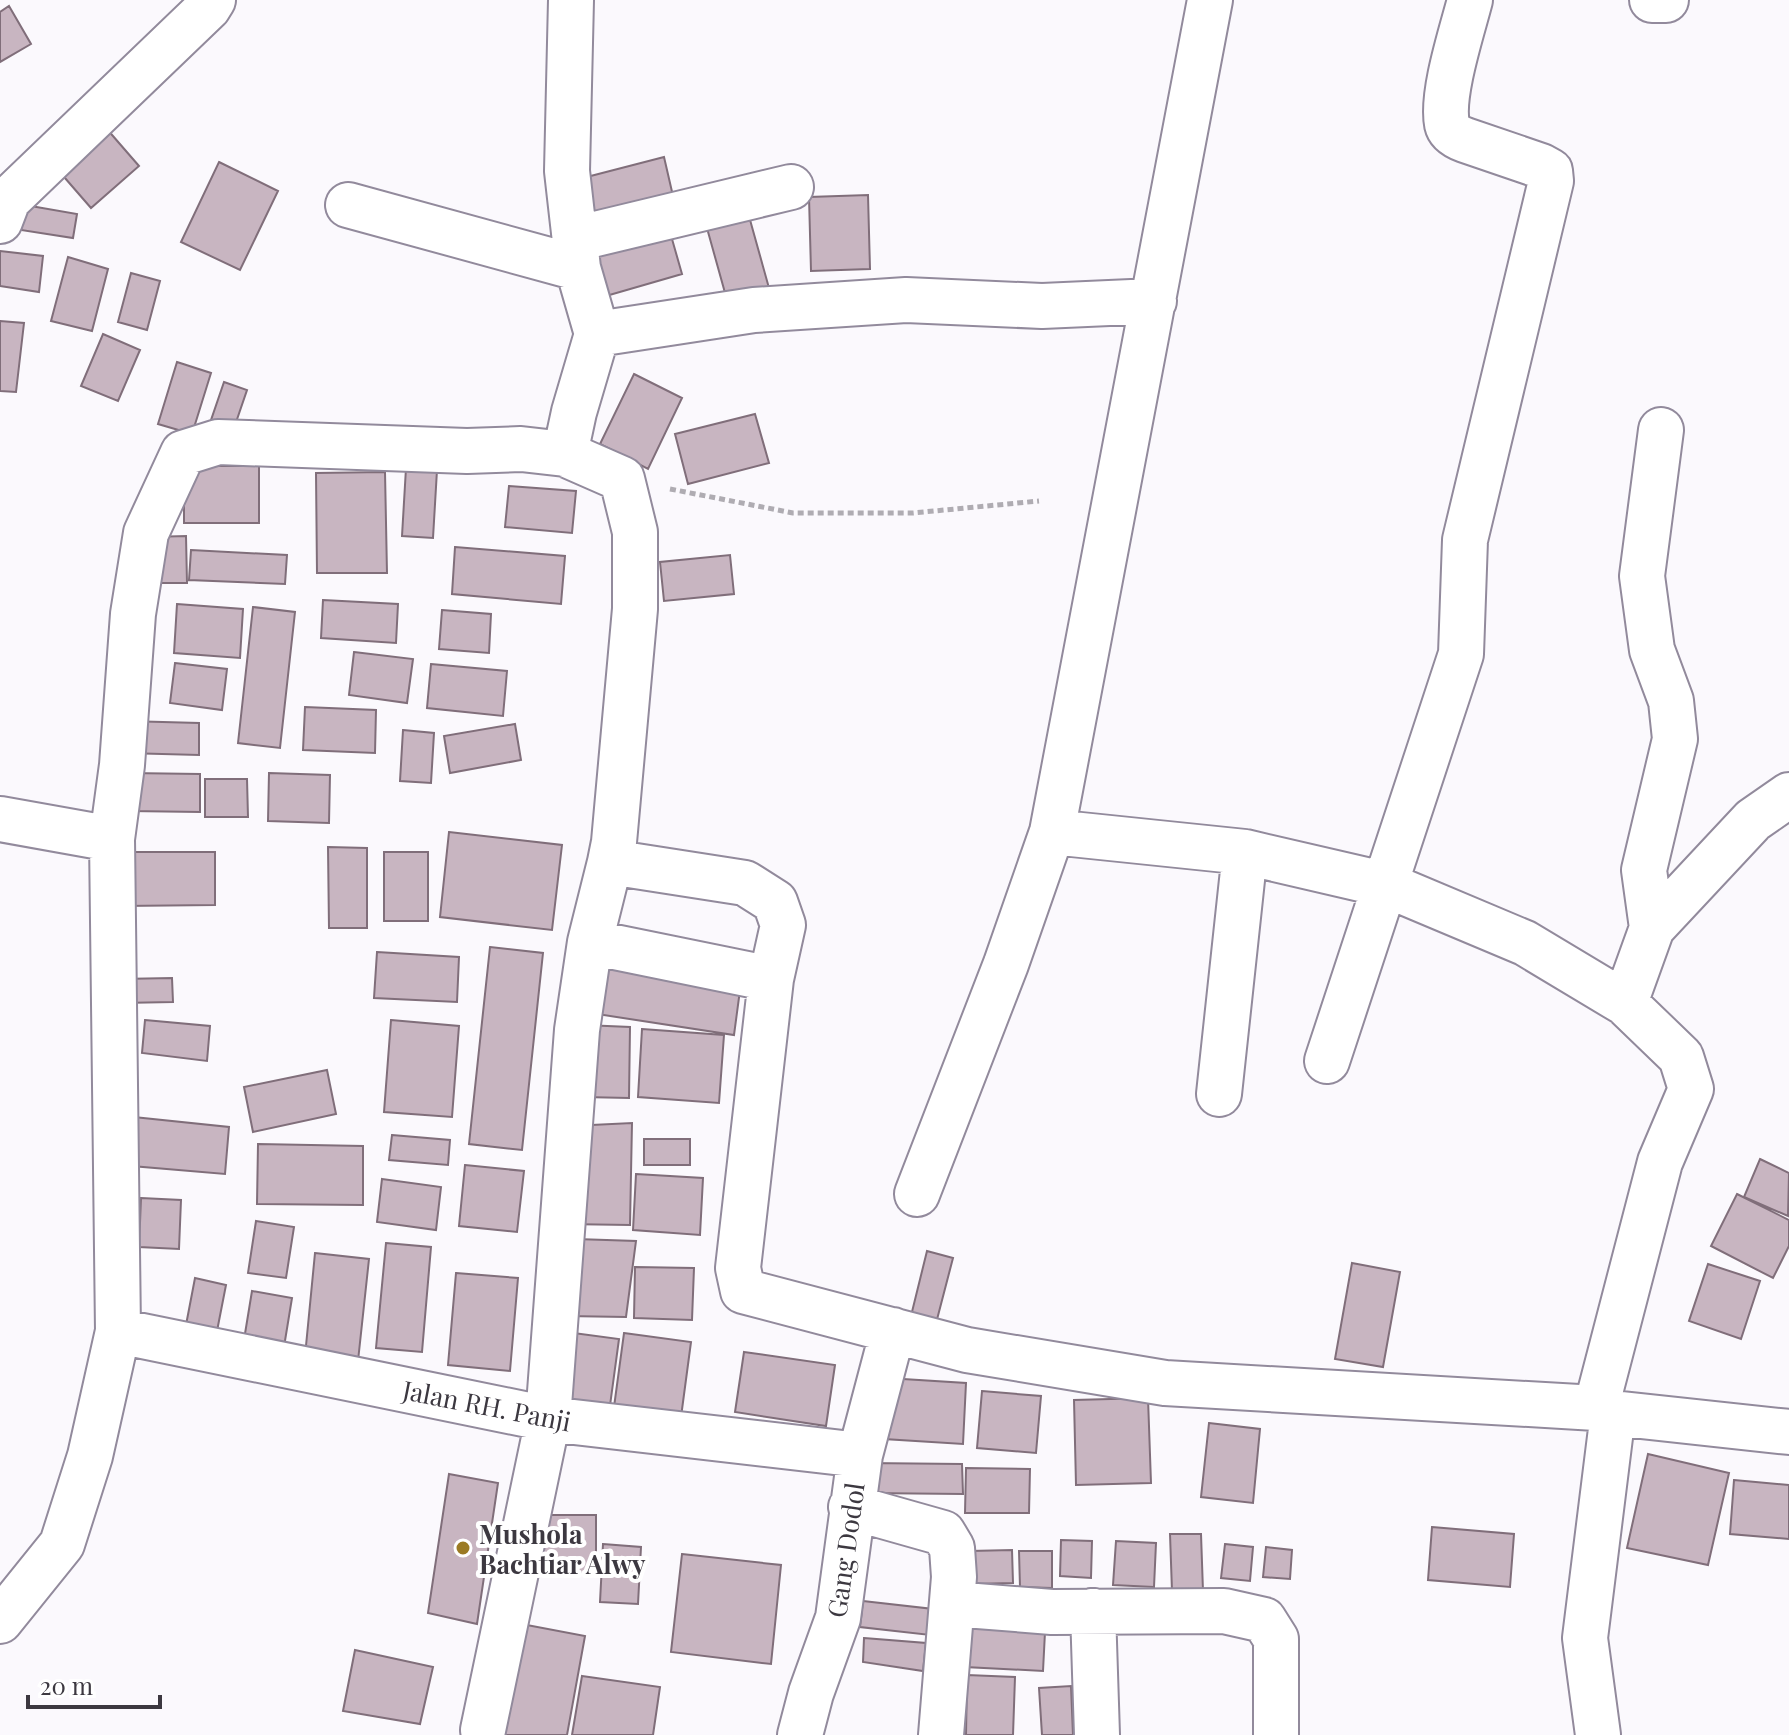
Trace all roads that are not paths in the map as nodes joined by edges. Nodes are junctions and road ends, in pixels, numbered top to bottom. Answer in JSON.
{"nodes":[{"id":1,"x":213,"y":0,"type":"edge"},
{"id":2,"x":571,"y":0,"type":"edge"},
{"id":3,"x":1210,"y":0,"type":"edge"},
{"id":4,"x":1470,"y":0,"type":"edge"},
{"id":5,"x":1652,"y":0,"type":"edge"},
{"id":6,"x":1666,"y":0,"type":"edge"},
{"id":7,"x":791,"y":187,"type":"dead end"},
{"id":8,"x":348,"y":205,"type":"dead end"},
{"id":9,"x":3,"y":206,"type":"edge"},
{"id":10,"x":577,"y":254,"type":"junction"},
{"id":11,"x":1154,"y":301,"type":"junction"},
{"id":12,"x":597,"y":334,"type":"junction"},
{"id":13,"x":1661,"y":430,"type":"dead end"},
{"id":14,"x":565,"y":454,"type":"junction"},
{"id":15,"x":1789,"y":795,"type":"edge"},
{"id":16,"x":0,"y":819,"type":"edge"},
{"id":17,"x":1052,"y":832,"type":"junction"},
{"id":18,"x":112,"y":839,"type":"junction"},
{"id":19,"x":1245,"y":852,"type":"junction"},
{"id":20,"x":610,"y":862,"type":"junction"},
{"id":21,"x":1387,"y":885,"type":"junction"},
{"id":22,"x":1652,"y":928,"type":"junction"},
{"id":23,"x":590,"y":942,"type":"junction"},
{"id":24,"x":771,"y":979,"type":"junction"},
{"id":25,"x":1625,"y":1003,"type":"junction"},
{"id":26,"x":1327,"y":1061,"type":"dead end"},
{"id":27,"x":1219,"y":1094,"type":"dead end"},
{"id":28,"x":917,"y":1194,"type":"dead end"},
{"id":29,"x":893,"y":1330,"type":"junction"},
{"id":30,"x":118,"y":1331,"type":"junction"},
{"id":31,"x":1604,"y":1411,"type":"junction"},
{"id":32,"x":548,"y":1419,"type":"junction"},
{"id":33,"x":1789,"y":1432,"type":"edge"},
{"id":34,"x":860,"y":1455,"type":"junction"},
{"id":35,"x":851,"y":1507,"type":"junction"},
{"id":36,"x":952,"y":1604,"type":"junction"},
{"id":37,"x":1093,"y":1611,"type":"junction"},
{"id":38,"x":0,"y":1621,"type":"edge"},
{"id":39,"x":483,"y":1730,"type":"dead end"},
{"id":40,"x":800,"y":1735,"type":"edge"},
{"id":41,"x":941,"y":1735,"type":"edge"},
{"id":42,"x":1097,"y":1735,"type":"edge"},
{"id":43,"x":1276,"y":1735,"type":"edge"},
{"id":44,"x":1598,"y":1735,"type":"edge"}],
"edges":[{"from":1,"to":9,"type":"street"},
{"from":2,"to":10,"type":"street"},
{"from":3,"to":11,"type":"street"},
{"from":4,"to":21,"type":"street"},
{"from":5,"to":6,"type":"street"},
{"from":7,"to":10,"type":"street"},
{"from":8,"to":10,"type":"street"},
{"from":10,"to":12,"type":"street"},
{"from":11,"to":12,"type":"street"},
{"from":11,"to":17,"type":"street"},
{"from":12,"to":14,"type":"street"},
{"from":13,"to":22,"type":"street"},
{"from":14,"to":18,"type":"street"},
{"from":14,"to":20,"type":"street"},
{"from":15,"to":22,"type":"street"},
{"from":16,"to":18,"type":"street"},
{"from":17,"to":19,"type":"street"},
{"from":17,"to":28,"type":"street"},
{"from":18,"to":30,"type":"street"},
{"from":19,"to":21,"type":"street"},
{"from":19,"to":27,"type":"street"},
{"from":20,"to":23,"type":"street"},
{"from":20,"to":24,"type":"street"},
{"from":21,"to":25,"type":"street"},
{"from":21,"to":26,"type":"street"},
{"from":22,"to":25,"type":"street"},
{"from":23,"to":24,"type":"street"},
{"from":23,"to":32,"type":"street"},
{"from":24,"to":29,"type":"street"},
{"from":25,"to":31,"type":"street"},
{"from":29,"to":31,"type":"street"},
{"from":29,"to":34,"type":"street","name":"Gang Dodol"},
{"from":30,"to":32,"type":"street","name":"Jalan RH. Panji"},
{"from":30,"to":38,"type":"street"},
{"from":31,"to":33,"type":"street"},
{"from":31,"to":44,"type":"street"},
{"from":32,"to":34,"type":"street","name":"Jalan RH. Panji"},
{"from":32,"to":39,"type":"street"},
{"from":34,"to":35,"type":"street","name":"Gang Dodol"},
{"from":35,"to":36,"type":"street"},
{"from":35,"to":40,"type":"street","name":"Gang Dodol"},
{"from":36,"to":37,"type":"street"},
{"from":36,"to":41,"type":"street"},
{"from":37,"to":42,"type":"street"},
{"from":37,"to":43,"type":"street"}]}
